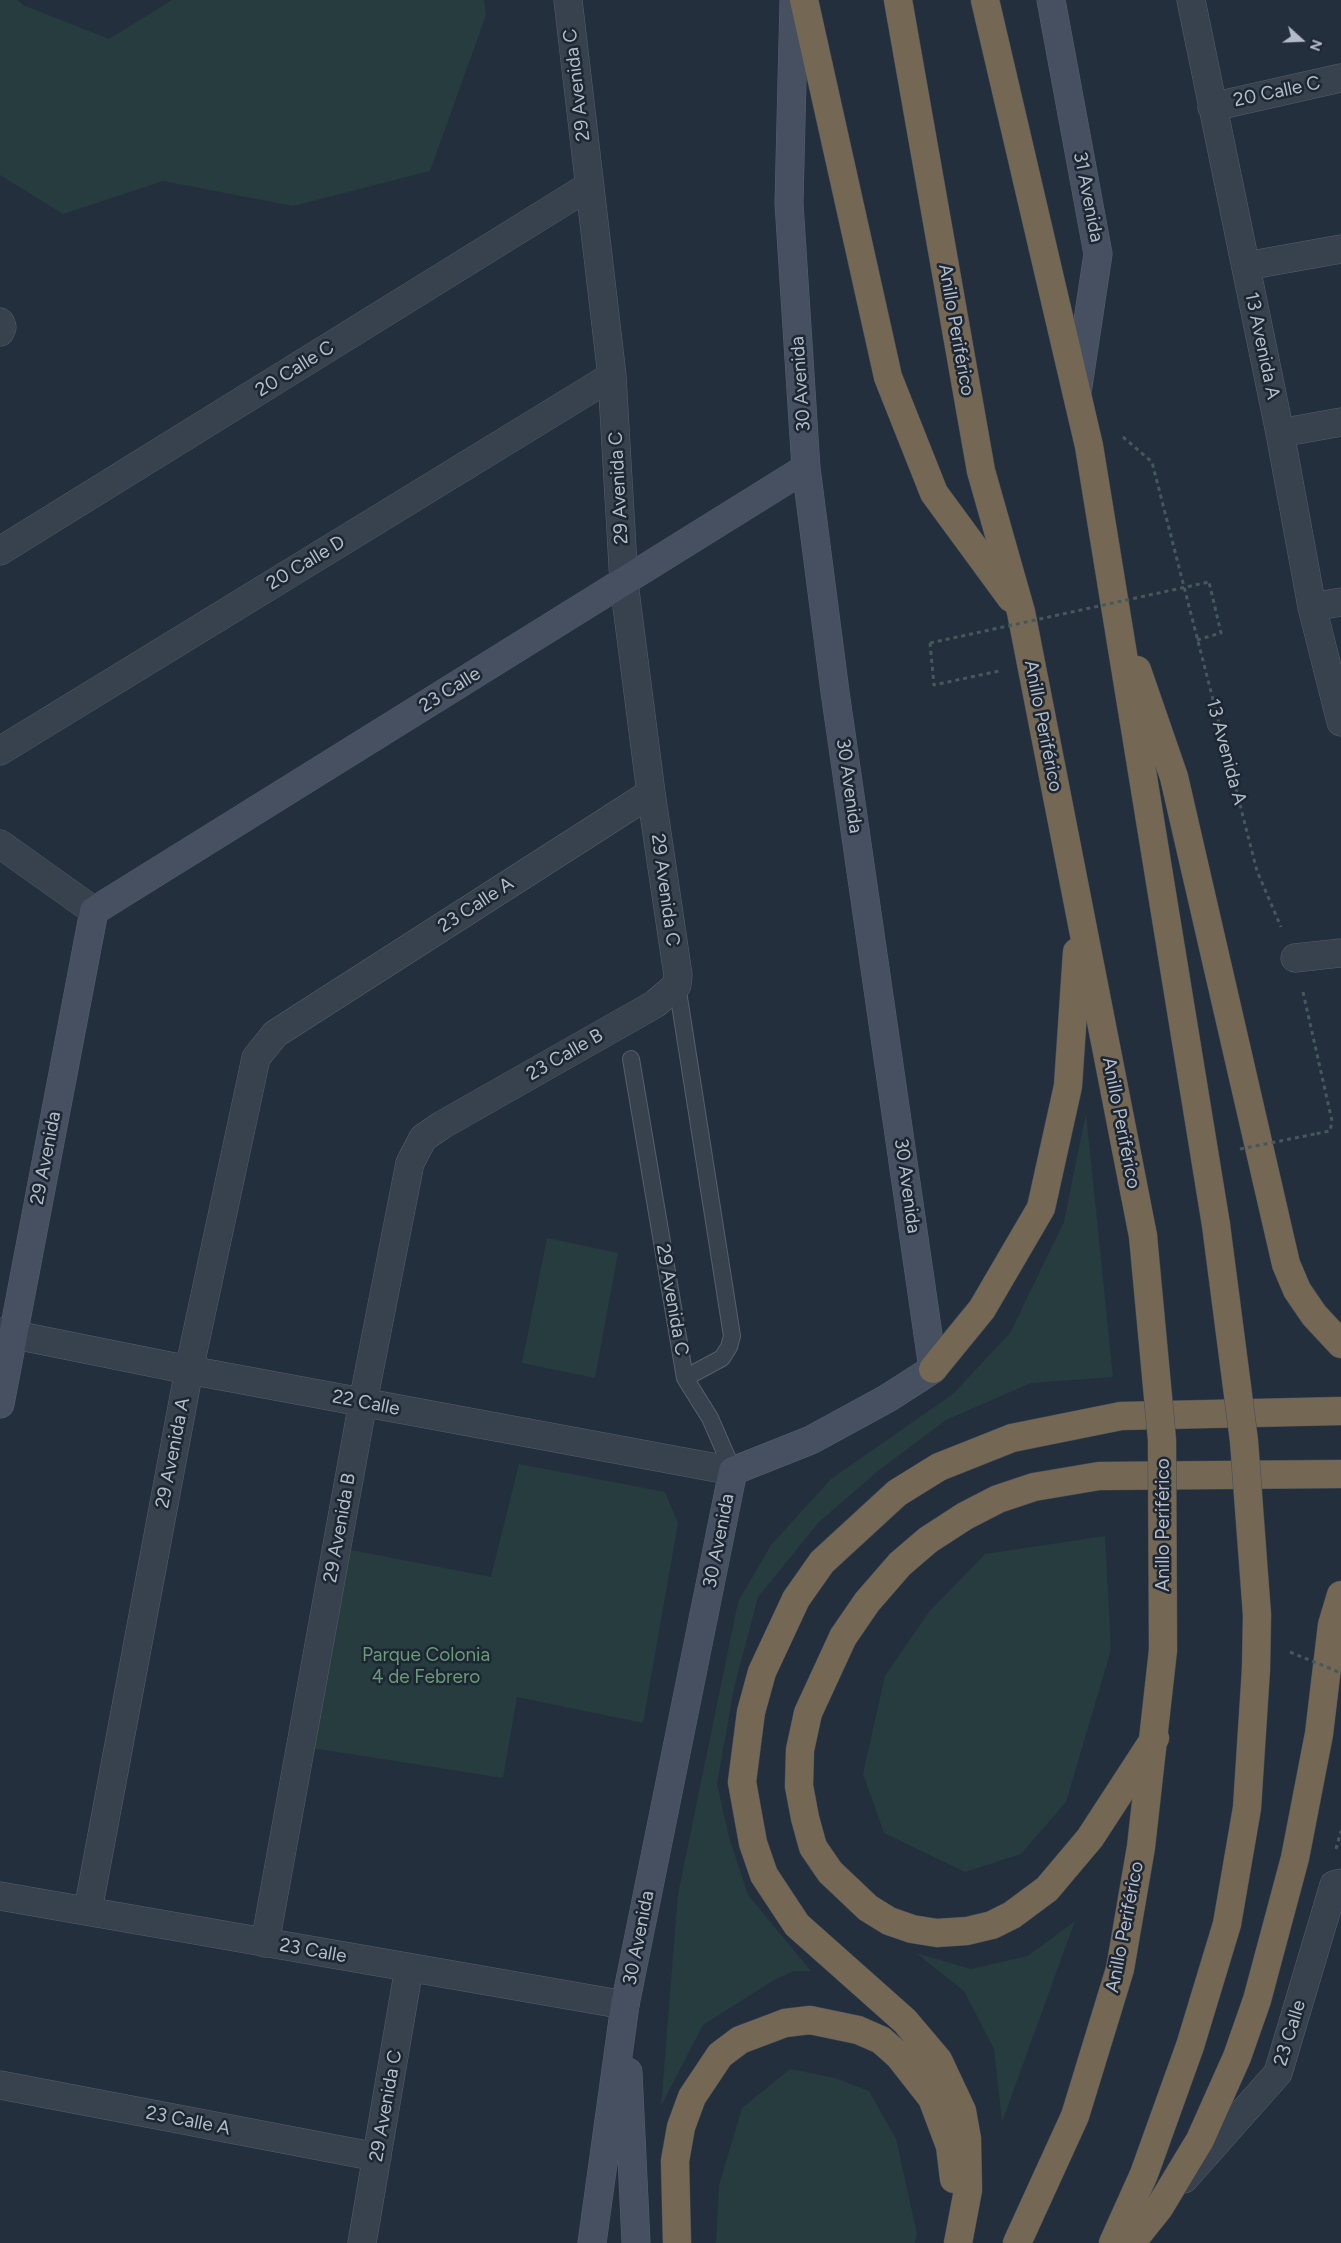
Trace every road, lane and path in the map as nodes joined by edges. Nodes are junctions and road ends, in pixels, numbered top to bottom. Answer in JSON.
{"nodes":[{"id":1,"x":568,"y":0,"type":"edge"},
{"id":2,"x":794,"y":0,"type":"edge"},
{"id":3,"x":804,"y":0,"type":"edge"},
{"id":4,"x":898,"y":0,"type":"edge"},
{"id":5,"x":985,"y":0,"type":"edge"},
{"id":6,"x":1051,"y":0,"type":"edge"},
{"id":7,"x":1191,"y":0,"type":"edge"},
{"id":8,"x":1341,"y":78,"type":"edge"},
{"id":9,"x":1212,"y":106,"type":"junction"},
{"id":10,"x":589,"y":186,"type":"junction"},
{"id":11,"x":1341,"y":249,"type":"edge"},
{"id":12,"x":1246,"y":266,"type":"junction"},
{"id":13,"x":0,"y":322,"type":"edge"},
{"id":14,"x":0,"y":332,"type":"edge"},
{"id":15,"x":612,"y":376,"type":"junction"},
{"id":16,"x":1077,"y":394,"type":"junction"},
{"id":17,"x":1341,"y":422,"type":"edge"},
{"id":18,"x":1118,"y":431,"type":"dead end"},
{"id":19,"x":1280,"y":433,"type":"junction"},
{"id":20,"x":806,"y":468,"type":"junction"},
{"id":21,"x":0,"y":551,"type":"edge"},
{"id":22,"x":624,"y":583,"type":"junction"},
{"id":23,"x":1341,"y":602,"type":"edge"},
{"id":24,"x":1312,"y":607,"type":"junction"},
{"id":25,"x":1021,"y":612,"type":"junction"},
{"id":26,"x":1116,"y":612,"type":"junction"},
{"id":27,"x":1197,"y":640,"type":"junction"},
{"id":28,"x":1031,"y":665,"type":"junction"},
{"id":29,"x":1341,"y":722,"type":"edge"},
{"id":30,"x":0,"y":751,"type":"edge"},
{"id":31,"x":651,"y":793,"type":"junction"},
{"id":32,"x":0,"y":844,"type":"edge"},
{"id":33,"x":94,"y":911,"type":"junction"},
{"id":34,"x":1080,"y":916,"type":"junction"},
{"id":35,"x":1341,"y":953,"type":"edge"},
{"id":36,"x":1295,"y":958,"type":"junction"},
{"id":37,"x":677,"y":980,"type":"junction"},
{"id":38,"x":302,"y":1017,"type":"joint"},
{"id":39,"x":631,"y":1059,"type":"dead end"},
{"id":40,"x":442,"y":1126,"type":"joint"},
{"id":41,"x":1240,"y":1149,"type":"dead end"},
{"id":42,"x":6,"y":1333,"type":"edge"},
{"id":43,"x":1341,"y":1344,"type":"edge"},
{"id":44,"x":933,"y":1369,"type":"junction"},
{"id":45,"x":189,"y":1370,"type":"junction"},
{"id":46,"x":685,"y":1378,"type":"junction"},
{"id":47,"x":363,"y":1402,"type":"junction"},
{"id":48,"x":0,"y":1404,"type":"edge"},
{"id":49,"x":1341,"y":1411,"type":"edge"},
{"id":50,"x":733,"y":1471,"type":"junction"},
{"id":51,"x":1341,"y":1474,"type":"edge"},
{"id":52,"x":1341,"y":1595,"type":"edge"},
{"id":53,"x":1155,"y":1738,"type":"junction"},
{"id":54,"x":1341,"y":1883,"type":"edge"},
{"id":55,"x":0,"y":1896,"type":"edge"},
{"id":56,"x":88,"y":1910,"type":"junction"},
{"id":57,"x":265,"y":1943,"type":"junction"},
{"id":58,"x":410,"y":1968,"type":"junction"},
{"id":59,"x":625,"y":2005,"type":"junction"},
{"id":60,"x":0,"y":2085,"type":"edge"},
{"id":61,"x":377,"y":2157,"type":"junction"},
{"id":62,"x":1159,"y":2208,"type":"junction"},
{"id":63,"x":960,"y":2237,"type":"edge"},
{"id":64,"x":362,"y":2243,"type":"edge"},
{"id":65,"x":592,"y":2243,"type":"edge"},
{"id":66,"x":636,"y":2243,"type":"edge"},
{"id":67,"x":677,"y":2243,"type":"edge"},
{"id":68,"x":1017,"y":2243,"type":"edge"},
{"id":69,"x":1113,"y":2243,"type":"edge"},
{"id":70,"x":1131,"y":2243,"type":"edge"}],
"edges":[{"from":1,"to":10,"type":"street","name":"29 Avenida C"},
{"from":2,"to":20,"type":"street","name":"30 Avenida"},
{"from":3,"to":25,"type":"highway"},
{"from":4,"to":25,"type":"highway","name":"Anillo Periférico"},
{"from":5,"to":16,"type":"highway"},
{"from":6,"to":16,"type":"street","name":"31 Avenida"},
{"from":7,"to":9,"type":"street","name":"13 Avenida A"},
{"from":8,"to":9,"type":"street","name":"20 Calle C"},
{"from":9,"to":12,"type":"street","name":"13 Avenida A"},
{"from":10,"to":15,"type":"street","name":"29 Avenida C"},
{"from":10,"to":21,"type":"street","name":"20 Calle C"},
{"from":11,"to":12,"type":"street"},
{"from":12,"to":19,"type":"street","name":"13 Avenida A"},
{"from":13,"to":14,"type":"street"},
{"from":15,"to":22,"type":"street","name":"29 Avenida C"},
{"from":15,"to":30,"type":"street","name":"20 Calle D"},
{"from":16,"to":26,"type":"highway"},
{"from":17,"to":19,"type":"street"},
{"from":18,"to":27,"type":"path","name":"13 Avenida A"},
{"from":19,"to":24,"type":"street","name":"13 Avenida A"},
{"from":20,"to":22,"type":"street","name":"23 Calle"},
{"from":20,"to":44,"type":"street","name":"30 Avenida"},
{"from":22,"to":31,"type":"street","name":"29 Avenida C"},
{"from":22,"to":33,"type":"street","name":"23 Calle"},
{"from":23,"to":24,"type":"street"},
{"from":24,"to":29,"type":"street","name":"13 Avenida A"},
{"from":25,"to":28,"type":"highway","name":"Anillo Periférico"},
{"from":26,"to":43,"type":"highway"},
{"from":26,"to":69,"type":"highway","bridge":true},
{"from":27,"to":28,"type":"path","bridge":true},
{"from":27,"to":36,"type":"path","name":"13 Avenida A"},
{"from":28,"to":34,"type":"highway","name":"Anillo Periférico"},
{"from":31,"to":37,"type":"street","name":"29 Avenida C"},
{"from":31,"to":38,"type":"street","name":"23 Calle A"},
{"from":32,"to":33,"type":"street"},
{"from":33,"to":42,"type":"street","name":"29 Avenida"},
{"from":34,"to":44,"type":"highway"},
{"from":34,"to":53,"type":"highway","name":"Anillo Periférico","bridge":true},
{"from":35,"to":36,"type":"street"},
{"from":36,"to":41,"type":"path","name":"13 Avenida A","bridge":true},
{"from":37,"to":40,"type":"street","name":"23 Calle B"},
{"from":37,"to":46,"type":"lane"},
{"from":38,"to":45,"type":"street","name":"29 Avenida A"},
{"from":39,"to":46,"type":"lane","name":"29 Avenida C"},
{"from":40,"to":47,"type":"street","name":"29 Avenida B"},
{"from":42,"to":45,"type":"street","name":"22 Calle"},
{"from":42,"to":48,"type":"street","name":"29 Avenida"},
{"from":44,"to":50,"type":"street","name":"30 Avenida"},
{"from":45,"to":47,"type":"street","name":"22 Calle"},
{"from":45,"to":56,"type":"street","name":"29 Avenida A"},
{"from":46,"to":50,"type":"lane","name":"29 Avenida C"},
{"from":47,"to":50,"type":"street","name":"22 Calle"},
{"from":47,"to":57,"type":"street","name":"29 Avenida B"},
{"from":49,"to":63,"type":"highway"},
{"from":50,"to":59,"type":"street","name":"30 Avenida"},
{"from":51,"to":53,"type":"highway"},
{"from":52,"to":62,"type":"highway"},
{"from":53,"to":68,"type":"highway","name":"Anillo Periférico"},
{"from":54,"to":62,"type":"street","name":"23 Calle"},
{"from":55,"to":56,"type":"street","name":"23 Calle"},
{"from":56,"to":57,"type":"street","name":"23 Calle"},
{"from":57,"to":58,"type":"street","name":"23 Calle"},
{"from":58,"to":59,"type":"street","name":"23 Calle"},
{"from":58,"to":61,"type":"street","name":"29 Avenida C"},
{"from":59,"to":65,"type":"street","name":"30 Avenida"},
{"from":59,"to":66,"type":"street"},
{"from":60,"to":61,"type":"street","name":"23 Calle A"},
{"from":61,"to":64,"type":"street","name":"29 Avenida C"},
{"from":62,"to":70,"type":"highway"},
{"from":63,"to":67,"type":"highway"}]}
